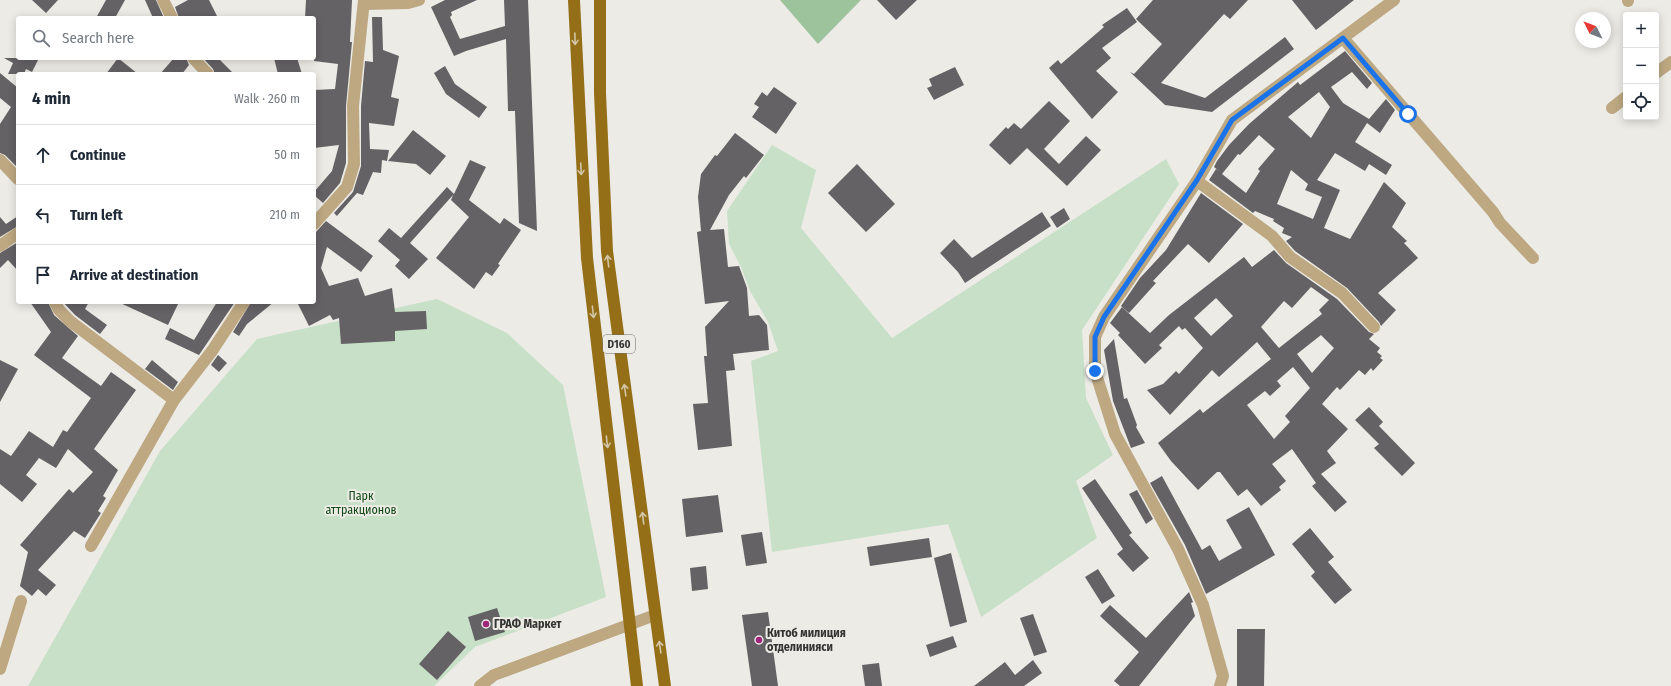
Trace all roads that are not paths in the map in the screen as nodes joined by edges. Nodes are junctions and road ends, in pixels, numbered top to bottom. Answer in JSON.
{"nodes":[{"id":1,"x":163,"y":0,"type":"edge"},
{"id":2,"x":419,"y":0,"type":"edge"},
{"id":3,"x":574,"y":0,"type":"edge"},
{"id":4,"x":600,"y":0,"type":"edge"},
{"id":5,"x":1394,"y":0,"type":"edge"},
{"id":6,"x":364,"y":2,"type":"edge"},
{"id":7,"x":171,"y":16,"type":"edge"},
{"id":8,"x":1343,"y":38,"type":"junction"},
{"id":9,"x":195,"y":60,"type":"edge"},
{"id":10,"x":1671,"y":62,"type":"edge"},
{"id":11,"x":1659,"y":71,"type":"edge"},
{"id":12,"x":206,"y":72,"type":"edge"},
{"id":13,"x":1623,"y":99,"type":"edge"},
{"id":14,"x":1612,"y":108,"type":"dead end"},
{"id":15,"x":0,"y":160,"type":"edge"},
{"id":16,"x":16,"y":177,"type":"edge"},
{"id":17,"x":1197,"y":180,"type":"junction"},
{"id":18,"x":316,"y":222,"type":"edge"},
{"id":19,"x":16,"y":234,"type":"edge"},
{"id":20,"x":0,"y":246,"type":"edge"},
{"id":21,"x":1533,"y":258,"type":"dead end"},
{"id":22,"x":56,"y":304,"type":"edge"},
{"id":23,"x":243,"y":304,"type":"edge"},
{"id":24,"x":1374,"y":327,"type":"dead end"},
{"id":25,"x":174,"y":400,"type":"junction"},
{"id":26,"x":91,"y":546,"type":"dead end"},
{"id":27,"x":22,"y":601,"type":"dead end"},
{"id":28,"x":655,"y":615,"type":"junction"},
{"id":29,"x":629,"y":625,"type":"junction"},
{"id":30,"x":0,"y":669,"type":"edge"},
{"id":31,"x":480,"y":686,"type":"edge"},
{"id":32,"x":637,"y":686,"type":"edge"},
{"id":33,"x":665,"y":686,"type":"edge"},
{"id":34,"x":1220,"y":686,"type":"edge"}],
"edges":[{"from":1,"to":7,"type":"street"},
{"from":2,"to":6,"type":"street"},
{"from":3,"to":29,"type":"main road","number":"D160","one_way":true},
{"from":28,"to":4,"type":"main road","number":"D160","one_way":true},
{"from":5,"to":8,"type":"street"},
{"from":6,"to":18,"type":"street"},
{"from":8,"to":17,"type":"street"},
{"from":8,"to":21,"type":"street"},
{"from":9,"to":12,"type":"street"},
{"from":10,"to":11,"type":"street"},
{"from":13,"to":14,"type":"street"},
{"from":15,"to":16,"type":"street"},
{"from":17,"to":24,"type":"street"},
{"from":17,"to":34,"type":"street"},
{"from":19,"to":20,"type":"street"},
{"from":22,"to":25,"type":"street"},
{"from":23,"to":25,"type":"street"},
{"from":25,"to":26,"type":"street"},
{"from":27,"to":30,"type":"street"},
{"from":28,"to":29,"type":"street"},
{"from":33,"to":28,"type":"main road","number":"D160","one_way":true},
{"from":29,"to":31,"type":"street"},
{"from":29,"to":32,"type":"main road","number":"D160"}]}
